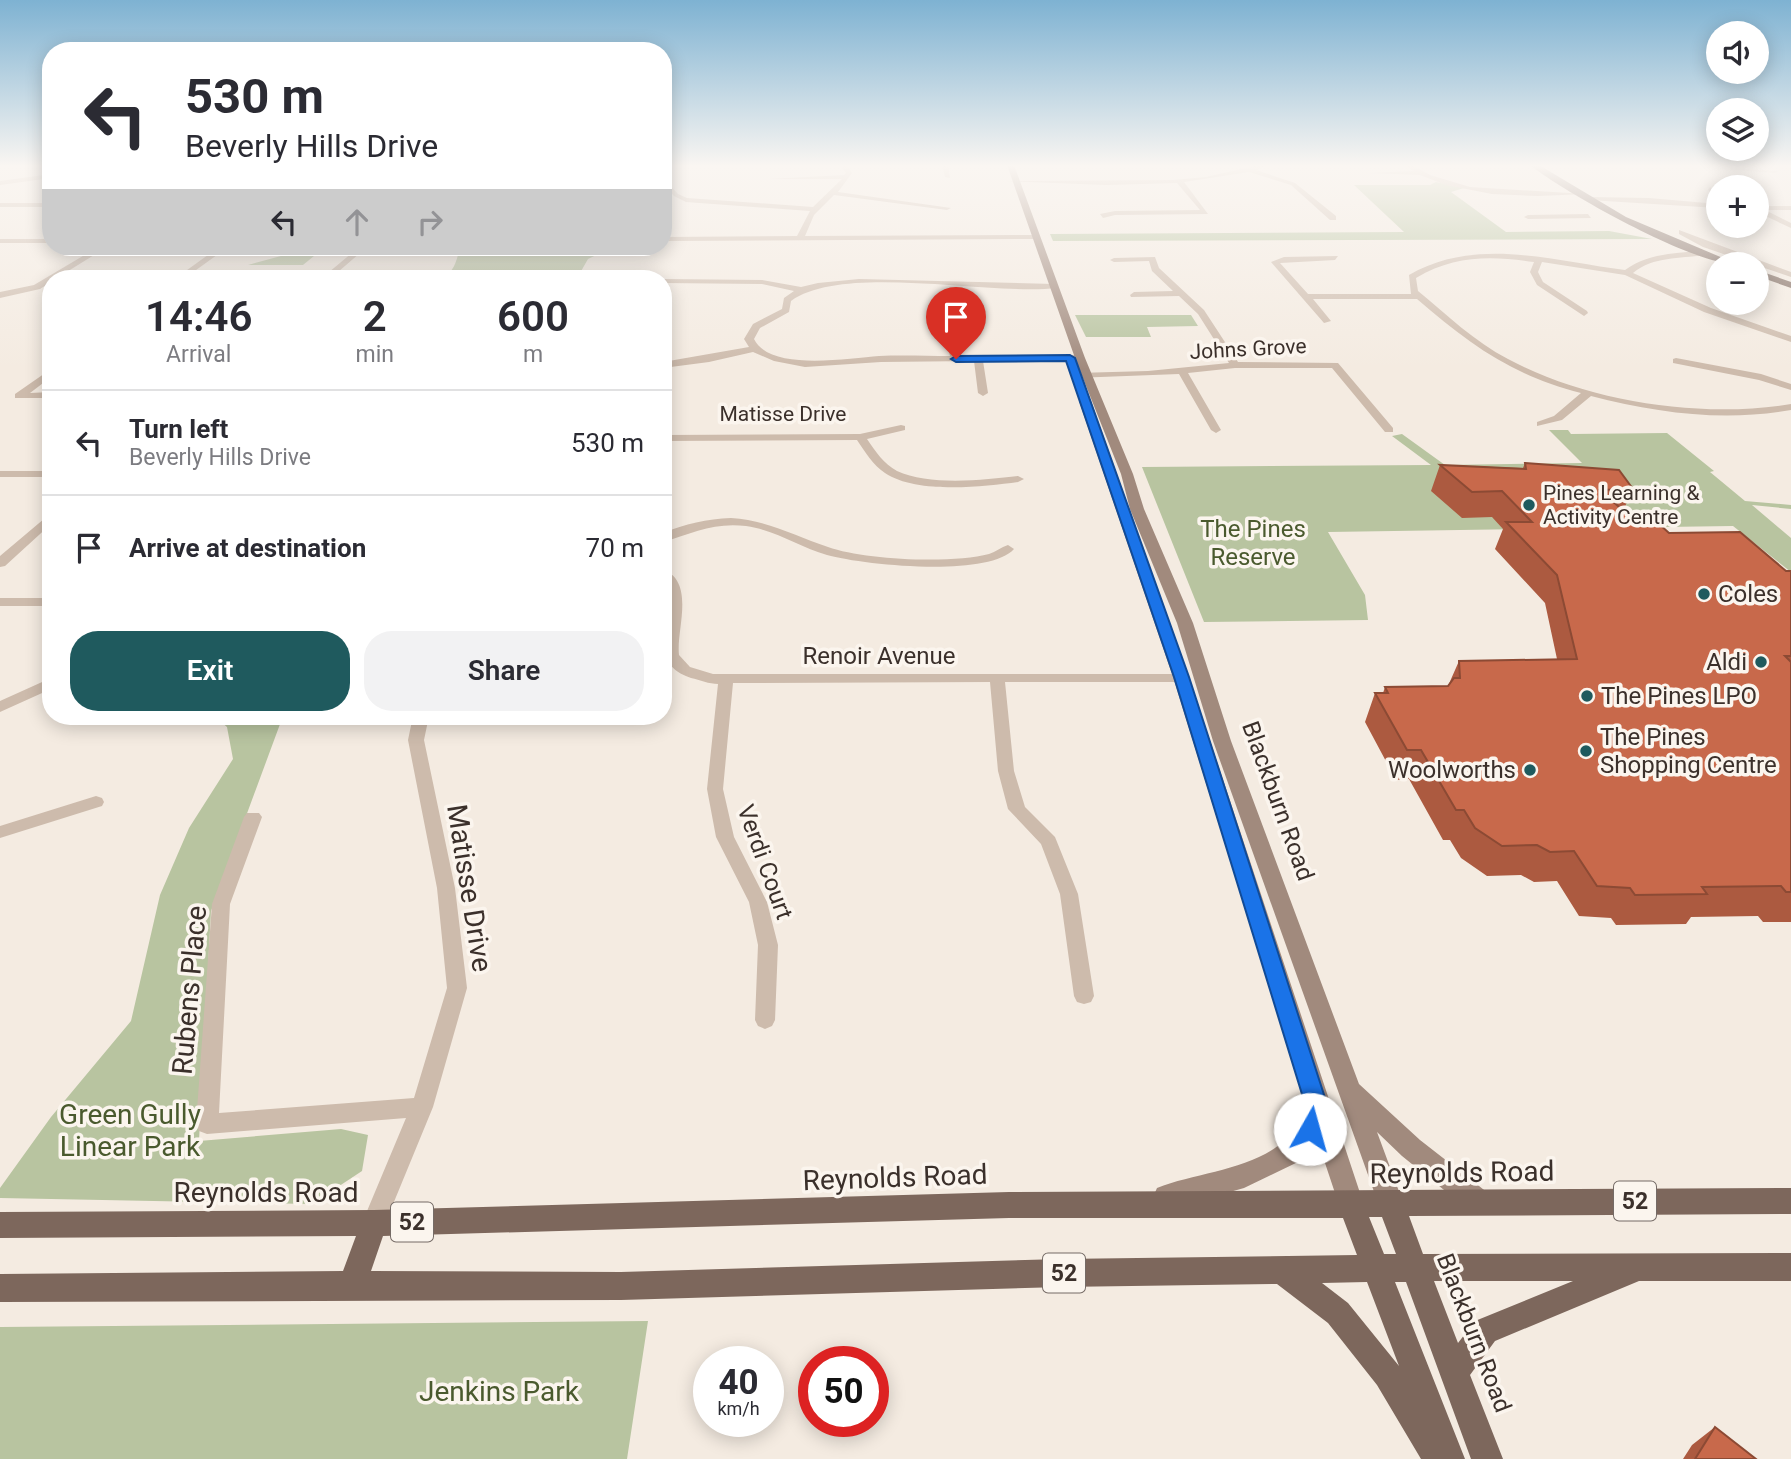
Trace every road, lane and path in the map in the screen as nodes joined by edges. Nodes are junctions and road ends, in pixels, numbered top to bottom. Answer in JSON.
{"nodes":[{"id":1,"x":802,"y":233,"type":"edge"},
{"id":2,"x":1031,"y":233,"type":"edge"},
{"id":3,"x":1655,"y":233,"type":"edge"},
{"id":4,"x":1684,"y":233,"type":"edge"},
{"id":5,"x":801,"y":236,"type":"junction"},
{"id":6,"x":1032,"y":237,"type":"junction"},
{"id":7,"x":672,"y":239,"type":"edge"},
{"id":8,"x":0,"y":241,"type":"edge"},
{"id":9,"x":42,"y":241,"type":"edge"},
{"id":10,"x":1701,"y":253,"type":"junction"},
{"id":11,"x":1706,"y":255,"type":"edge"},
{"id":12,"x":88,"y":256,"type":"edge"},
{"id":13,"x":211,"y":256,"type":"edge"},
{"id":14,"x":352,"y":256,"type":"edge"},
{"id":15,"x":1335,"y":258,"type":"dead end"},
{"id":16,"x":1539,"y":259,"type":"junction"},
{"id":17,"x":1114,"y":260,"type":"dead end"},
{"id":18,"x":65,"y":270,"type":"edge"},
{"id":19,"x":191,"y":270,"type":"edge"},
{"id":20,"x":336,"y":270,"type":"edge"},
{"id":21,"x":1627,"y":273,"type":"junction"},
{"id":22,"x":1791,"y":275,"type":"edge"},
{"id":23,"x":1769,"y":277,"type":"edge"},
{"id":24,"x":672,"y":282,"type":"edge"},
{"id":25,"x":42,"y":284,"type":"edge"},
{"id":26,"x":1791,"y":285,"type":"edge"},
{"id":27,"x":1049,"y":286,"type":"junction"},
{"id":28,"x":801,"y":290,"type":"junction"},
{"id":29,"x":1180,"y":293,"type":"junction"},
{"id":30,"x":0,"y":295,"type":"edge"},
{"id":31,"x":1134,"y":295,"type":"dead end"},
{"id":32,"x":1418,"y":296,"type":"junction"},
{"id":33,"x":1306,"y":297,"type":"junction"},
{"id":34,"x":1584,"y":313,"type":"dead end"},
{"id":35,"x":1327,"y":321,"type":"dead end"},
{"id":36,"x":947,"y":330,"type":"dead end"},
{"id":37,"x":1791,"y":339,"type":"edge"},
{"id":38,"x":754,"y":349,"type":"junction"},
{"id":39,"x":956,"y":359,"type":"junction"},
{"id":40,"x":978,"y":359,"type":"junction"},
{"id":41,"x":1676,"y":361,"type":"dead end"},
{"id":42,"x":672,"y":364,"type":"edge"},
{"id":43,"x":1235,"y":365,"type":"junction"},
{"id":44,"x":1079,"y":367,"type":"junction"},
{"id":45,"x":1182,"y":371,"type":"junction"},
{"id":46,"x":42,"y":379,"type":"edge"},
{"id":47,"x":1791,"y":387,"type":"edge"},
{"id":48,"x":1589,"y":392,"type":"junction"},
{"id":49,"x":983,"y":393,"type":"dead end"},
{"id":50,"x":42,"y":395,"type":"edge"},
{"id":51,"x":1791,"y":407,"type":"edge"},
{"id":52,"x":1541,"y":424,"type":"dead end"},
{"id":53,"x":901,"y":428,"type":"dead end"},
{"id":54,"x":1216,"y":430,"type":"dead end"},
{"id":55,"x":1389,"y":430,"type":"dead end"},
{"id":56,"x":860,"y":437,"type":"junction"},
{"id":57,"x":672,"y":438,"type":"edge"},
{"id":58,"x":0,"y":474,"type":"edge"},
{"id":59,"x":42,"y":474,"type":"edge"},
{"id":60,"x":1018,"y":479,"type":"dead end"},
{"id":61,"x":42,"y":525,"type":"edge"},
{"id":62,"x":672,"y":535,"type":"edge"},
{"id":63,"x":1008,"y":549,"type":"dead end"},
{"id":64,"x":0,"y":564,"type":"edge"},
{"id":65,"x":672,"y":586,"type":"edge"},
{"id":66,"x":0,"y":602,"type":"edge"},
{"id":67,"x":42,"y":602,"type":"edge"},
{"id":68,"x":672,"y":633,"type":"edge"},
{"id":69,"x":672,"y":658,"type":"edge"},
{"id":70,"x":1181,"y":677,"type":"junction"},
{"id":71,"x":726,"y":679,"type":"junction"},
{"id":72,"x":997,"y":679,"type":"junction"},
{"id":73,"x":42,"y":687,"type":"edge"},
{"id":74,"x":0,"y":707,"type":"edge"},
{"id":75,"x":419,"y":725,"type":"edge"},
{"id":76,"x":96,"y":802,"type":"dead end"},
{"id":77,"x":253,"y":817,"type":"dead end"},
{"id":78,"x":0,"y":832,"type":"edge"},
{"id":79,"x":1084,"y":996,"type":"dead end"},
{"id":80,"x":765,"y":1020,"type":"dead end"},
{"id":81,"x":1350,"y":1090,"type":"junction"},
{"id":82,"x":1316,"y":1104,"type":"junction"},
{"id":83,"x":422,"y":1107,"type":"junction"},
{"id":84,"x":1791,"y":1200,"type":"edge"},
{"id":85,"x":1479,"y":1202,"type":"junction"},
{"id":86,"x":1139,"y":1204,"type":"junction"},
{"id":87,"x":1350,"y":1205,"type":"junction"},
{"id":88,"x":1391,"y":1205,"type":"junction"},
{"id":89,"x":374,"y":1223,"type":"junction"},
{"id":90,"x":0,"y":1225,"type":"edge"},
{"id":91,"x":1640,"y":1267,"type":"junction"},
{"id":92,"x":1791,"y":1267,"type":"edge"},
{"id":93,"x":1376,"y":1269,"type":"junction"},
{"id":94,"x":1416,"y":1269,"type":"junction"},
{"id":95,"x":1282,"y":1270,"type":"junction"},
{"id":96,"x":352,"y":1285,"type":"junction"},
{"id":97,"x":0,"y":1288,"type":"edge"},
{"id":98,"x":1455,"y":1371,"type":"junction"},
{"id":99,"x":1439,"y":1459,"type":"edge"},
{"id":100,"x":1449,"y":1459,"type":"edge"},
{"id":101,"x":1488,"y":1459,"type":"edge"}],
"edges":[{"from":1,"to":5,"type":"street"},
{"from":2,"to":6,"type":"main road","name":"Blackburn Road"},
{"from":3,"to":10,"type":"main road"},
{"from":4,"to":22,"type":"street"},
{"from":5,"to":6,"type":"street"},
{"from":5,"to":7,"type":"street"},
{"from":6,"to":27,"type":"main road","name":"Blackburn Road"},
{"from":8,"to":9,"type":"street"},
{"from":10,"to":11,"type":"main road"},
{"from":10,"to":21,"type":"street"},
{"from":12,"to":18,"type":"street"},
{"from":13,"to":19,"type":"street"},
{"from":14,"to":20,"type":"street"},
{"from":15,"to":33,"type":"street"},
{"from":16,"to":21,"type":"street"},
{"from":16,"to":32,"type":"street"},
{"from":16,"to":34,"type":"street"},
{"from":17,"to":29,"type":"street"},
{"from":21,"to":37,"type":"street"},
{"from":23,"to":26,"type":"main road"},
{"from":24,"to":28,"type":"street"},
{"from":25,"to":30,"type":"street"},
{"from":27,"to":28,"type":"street"},
{"from":27,"to":44,"type":"main road","name":"Blackburn Road"},
{"from":28,"to":38,"type":"street"},
{"from":29,"to":31,"type":"street"},
{"from":29,"to":43,"type":"street"},
{"from":32,"to":33,"type":"street"},
{"from":32,"to":48,"type":"street"},
{"from":33,"to":35,"type":"street"},
{"from":36,"to":39,"type":"street"},
{"from":38,"to":39,"type":"street","name":"Johns Grove"},
{"from":38,"to":42,"type":"street"},
{"from":39,"to":40,"type":"street","name":"Johns Grove"},
{"from":40,"to":44,"type":"street","name":"Johns Grove"},
{"from":40,"to":49,"type":"street"},
{"from":41,"to":47,"type":"street"},
{"from":43,"to":45,"type":"street","name":"Johns Grove"},
{"from":43,"to":55,"type":"street","name":"Johns Grove"},
{"from":44,"to":45,"type":"street","name":"Johns Grove"},
{"from":44,"to":70,"type":"main road","name":"Blackburn Road"},
{"from":44,"to":81,"type":"main road","name":"Blackburn Road"},
{"from":45,"to":54,"type":"street"},
{"from":46,"to":50,"type":"street"},
{"from":48,"to":51,"type":"street"},
{"from":48,"to":52,"type":"street"},
{"from":53,"to":56,"type":"street","name":"Matisse Drive"},
{"from":56,"to":57,"type":"street","name":"Matisse Drive"},
{"from":56,"to":60,"type":"street"},
{"from":58,"to":59,"type":"street"},
{"from":61,"to":64,"type":"street"},
{"from":62,"to":63,"type":"street"},
{"from":65,"to":68,"type":"street","name":"Renoir Avenue"},
{"from":66,"to":67,"type":"street"},
{"from":69,"to":71,"type":"street","name":"Renoir Avenue"},
{"from":70,"to":72,"type":"street","name":"Renoir Avenue"},
{"from":70,"to":82,"type":"main road","name":"Blackburn Road"},
{"from":71,"to":72,"type":"street","name":"Renoir Avenue"},
{"from":71,"to":80,"type":"street","name":"Verdi Court"},
{"from":72,"to":79,"type":"street"},
{"from":73,"to":74,"type":"street"},
{"from":75,"to":83,"type":"street","name":"Matisse Drive"},
{"from":76,"to":78,"type":"street"},
{"from":77,"to":83,"type":"street","name":"Rubens Place"},
{"from":81,"to":85,"type":"main road"},
{"from":81,"to":88,"type":"main road","name":"Blackburn Road"},
{"from":82,"to":86,"type":"main road"},
{"from":82,"to":87,"type":"main road","name":"Blackburn Road"},
{"from":83,"to":89,"type":"street","name":"Matisse Drive"},
{"from":84,"to":85,"type":"main road","name":"Reynolds Road","number":"52"},
{"from":85,"to":88,"type":"main road","name":"Reynolds Road","number":"52"},
{"from":86,"to":87,"type":"main road","name":"Reynolds Road","number":"52"},
{"from":86,"to":89,"type":"main road","name":"Reynolds Road","number":"52"},
{"from":87,"to":88,"type":"main road","name":"Reynolds Road","number":"52"},
{"from":87,"to":93,"type":"main road","name":"Blackburn Road"},
{"from":88,"to":94,"type":"main road","name":"Blackburn Road"},
{"from":89,"to":90,"type":"main road","name":"Reynolds Road","number":"52"},
{"from":89,"to":96,"type":"main road"},
{"from":91,"to":92,"type":"main road","number":"52"},
{"from":91,"to":94,"type":"main road","number":"52"},
{"from":91,"to":98,"type":"main road"},
{"from":93,"to":94,"type":"main road","number":"52"},
{"from":93,"to":95,"type":"main road","number":"52"},
{"from":93,"to":100,"type":"main road","name":"Blackburn Road"},
{"from":94,"to":98,"type":"main road","name":"Blackburn Road"},
{"from":95,"to":96,"type":"main road","number":"52"},
{"from":95,"to":99,"type":"main road"},
{"from":96,"to":97,"type":"main road","number":"52"},
{"from":98,"to":101,"type":"main road","name":"Blackburn Road"}]}
